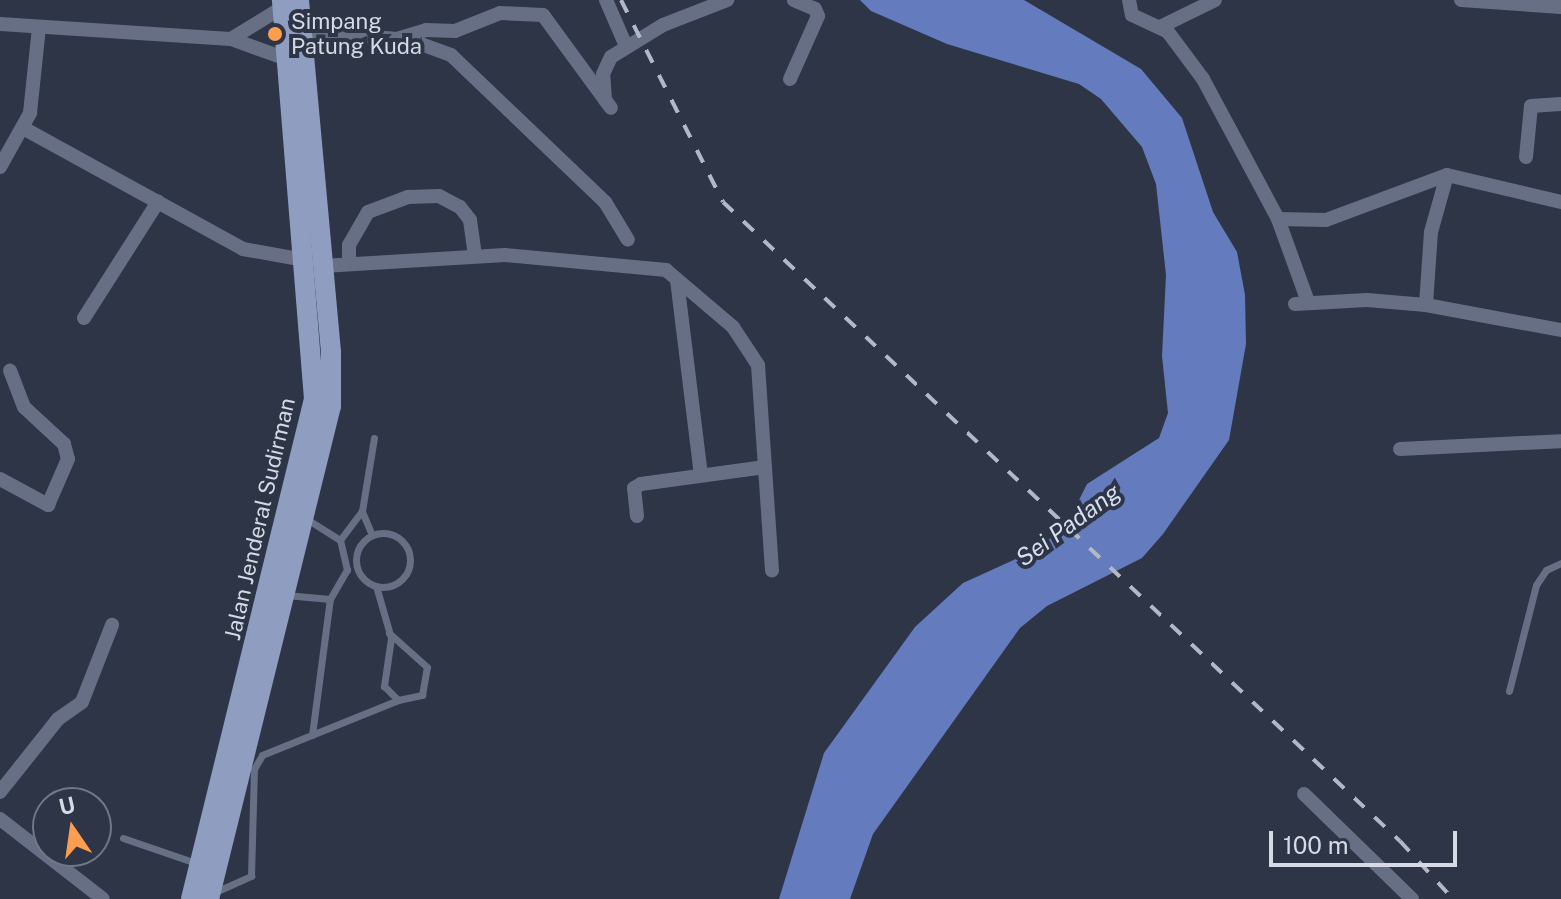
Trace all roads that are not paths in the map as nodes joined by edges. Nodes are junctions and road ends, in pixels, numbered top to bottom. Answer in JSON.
{"nodes":[{"id":1,"x":606,"y":0,"type":"edge"},
{"id":2,"x":727,"y":0,"type":"edge"},
{"id":3,"x":794,"y":0,"type":"edge"},
{"id":4,"x":1129,"y":0,"type":"edge"},
{"id":5,"x":1215,"y":0,"type":"edge"},
{"id":6,"x":1461,"y":0,"type":"edge"},
{"id":7,"x":291,"y":2,"type":"edge"},
{"id":8,"x":1561,"y":7,"type":"edge"},
{"id":9,"x":0,"y":24,"type":"edge"},
{"id":10,"x":39,"y":27,"type":"junction"},
{"id":11,"x":1160,"y":27,"type":"junction"},
{"id":12,"x":302,"y":31,"type":"junction"},
{"id":13,"x":231,"y":39,"type":"junction"},
{"id":14,"x":396,"y":39,"type":"junction"},
{"id":15,"x":626,"y":46,"type":"junction"},
{"id":16,"x":296,"y":62,"type":"junction"},
{"id":17,"x":790,"y":79,"type":"dead end"},
{"id":18,"x":1561,"y":104,"type":"edge"},
{"id":19,"x":23,"y":128,"type":"junction"},
{"id":20,"x":1526,"y":157,"type":"dead end"},
{"id":21,"x":0,"y":167,"type":"edge"},
{"id":22,"x":1447,"y":175,"type":"junction"},
{"id":23,"x":158,"y":202,"type":"junction"},
{"id":24,"x":1561,"y":202,"type":"edge"},
{"id":25,"x":1278,"y":219,"type":"junction"},
{"id":26,"x":628,"y":240,"type":"dead end"},
{"id":27,"x":475,"y":255,"type":"junction"},
{"id":28,"x":314,"y":263,"type":"junction"},
{"id":29,"x":349,"y":264,"type":"junction"},
{"id":30,"x":677,"y":280,"type":"junction"},
{"id":31,"x":1426,"y":305,"type":"junction"},
{"id":32,"x":84,"y":318,"type":"dead end"},
{"id":33,"x":1561,"y":330,"type":"edge"},
{"id":34,"x":10,"y":371,"type":"dead end"},
{"id":35,"x":374,"y":438,"type":"dead end"},
{"id":36,"x":1561,"y":441,"type":"edge"},
{"id":37,"x":1400,"y":449,"type":"dead end"},
{"id":38,"x":765,"y":467,"type":"junction"},
{"id":39,"x":701,"y":476,"type":"junction"},
{"id":40,"x":0,"y":479,"type":"edge"},
{"id":41,"x":362,"y":511,"type":"junction"},
{"id":42,"x":637,"y":516,"type":"dead end"},
{"id":43,"x":303,"y":517,"type":"junction"},
{"id":44,"x":372,"y":535,"type":"junction"},
{"id":45,"x":340,"y":540,"type":"junction"},
{"id":46,"x":348,"y":562,"type":"junction"},
{"id":47,"x":1561,"y":563,"type":"edge"},
{"id":48,"x":772,"y":571,"type":"dead end"},
{"id":49,"x":358,"y":572,"type":"junction"},
{"id":50,"x":376,"y":586,"type":"junction"},
{"id":51,"x":276,"y":593,"type":"junction"},
{"id":52,"x":330,"y":599,"type":"junction"},
{"id":53,"x":112,"y":625,"type":"dead end"},
{"id":54,"x":389,"y":633,"type":"junction"},
{"id":55,"x":1509,"y":691,"type":"dead end"},
{"id":56,"x":398,"y":700,"type":"junction"},
{"id":57,"x":312,"y":735,"type":"junction"},
{"id":58,"x":0,"y":792,"type":"edge"},
{"id":59,"x":1304,"y":794,"type":"dead end"},
{"id":60,"x":0,"y":819,"type":"edge"},
{"id":61,"x":123,"y":838,"type":"dead end"},
{"id":62,"x":196,"y":863,"type":"junction"},
{"id":63,"x":203,"y":897,"type":"edge"},
{"id":64,"x":103,"y":899,"type":"edge"},
{"id":65,"x":1412,"y":899,"type":"edge"}],
"edges":[{"from":1,"to":15,"type":"street"},
{"from":2,"to":15,"type":"street"},
{"from":3,"to":17,"type":"street"},
{"from":4,"to":11,"type":"street"},
{"from":5,"to":11,"type":"street"},
{"from":6,"to":8,"type":"street"},
{"from":7,"to":12,"type":"main road","name":"Jalan Jenderal Sudirman"},
{"from":7,"to":13,"type":"street"},
{"from":7,"to":16,"type":"main road","name":"Jalan Jenderal Sudirman"},
{"from":9,"to":10,"type":"street"},
{"from":10,"to":13,"type":"street"},
{"from":10,"to":19,"type":"street"},
{"from":11,"to":25,"type":"street"},
{"from":12,"to":14,"type":"street"},
{"from":12,"to":16,"type":"main road","name":"Jalan Jenderal Sudirman"},
{"from":13,"to":16,"type":"street"},
{"from":14,"to":15,"type":"street"},
{"from":14,"to":26,"type":"street"},
{"from":16,"to":28,"type":"main road","name":"Jalan Jenderal Sudirman"},
{"from":18,"to":20,"type":"street"},
{"from":19,"to":21,"type":"street"},
{"from":19,"to":23,"type":"street"},
{"from":22,"to":24,"type":"street"},
{"from":22,"to":25,"type":"street"},
{"from":22,"to":31,"type":"street"},
{"from":23,"to":28,"type":"street"},
{"from":23,"to":32,"type":"street"},
{"from":25,"to":31,"type":"street"},
{"from":27,"to":29,"type":"street"},
{"from":27,"to":29,"type":"street"},
{"from":27,"to":30,"type":"street"},
{"from":28,"to":29,"type":"street"},
{"from":28,"to":43,"type":"main road","name":"Jalan Jenderal Sudirman"},
{"from":28,"to":51,"type":"main road","name":"Jalan Jenderal Sudirman"},
{"from":30,"to":38,"type":"street"},
{"from":30,"to":39,"type":"street"},
{"from":31,"to":33,"type":"street"},
{"from":34,"to":40,"type":"street"},
{"from":35,"to":41,"type":"lane"},
{"from":36,"to":37,"type":"street"},
{"from":38,"to":39,"type":"street"},
{"from":38,"to":48,"type":"street"},
{"from":39,"to":42,"type":"street"},
{"from":41,"to":44,"type":"lane"},
{"from":41,"to":45,"type":"lane"},
{"from":43,"to":45,"type":"lane"},
{"from":43,"to":51,"type":"main road","name":"Jalan Jenderal Sudirman"},
{"from":44,"to":49,"type":"lane"},
{"from":44,"to":50,"type":"lane"},
{"from":45,"to":46,"type":"lane"},
{"from":46,"to":49,"type":"lane"},
{"from":46,"to":52,"type":"lane"},
{"from":47,"to":55,"type":"lane"},
{"from":49,"to":50,"type":"lane"},
{"from":50,"to":54,"type":"lane"},
{"from":51,"to":52,"type":"lane"},
{"from":51,"to":62,"type":"main road","name":"Jalan Jenderal Sudirman"},
{"from":51,"to":63,"type":"main road","name":"Jalan Jenderal Sudirman"},
{"from":52,"to":57,"type":"lane"},
{"from":53,"to":58,"type":"street"},
{"from":54,"to":56,"type":"lane"},
{"from":54,"to":56,"type":"lane"},
{"from":56,"to":57,"type":"lane"},
{"from":57,"to":63,"type":"lane"},
{"from":59,"to":65,"type":"street"},
{"from":60,"to":64,"type":"street"},
{"from":61,"to":62,"type":"lane"},
{"from":62,"to":63,"type":"main road","name":"Jalan Jenderal Sudirman"}]}
